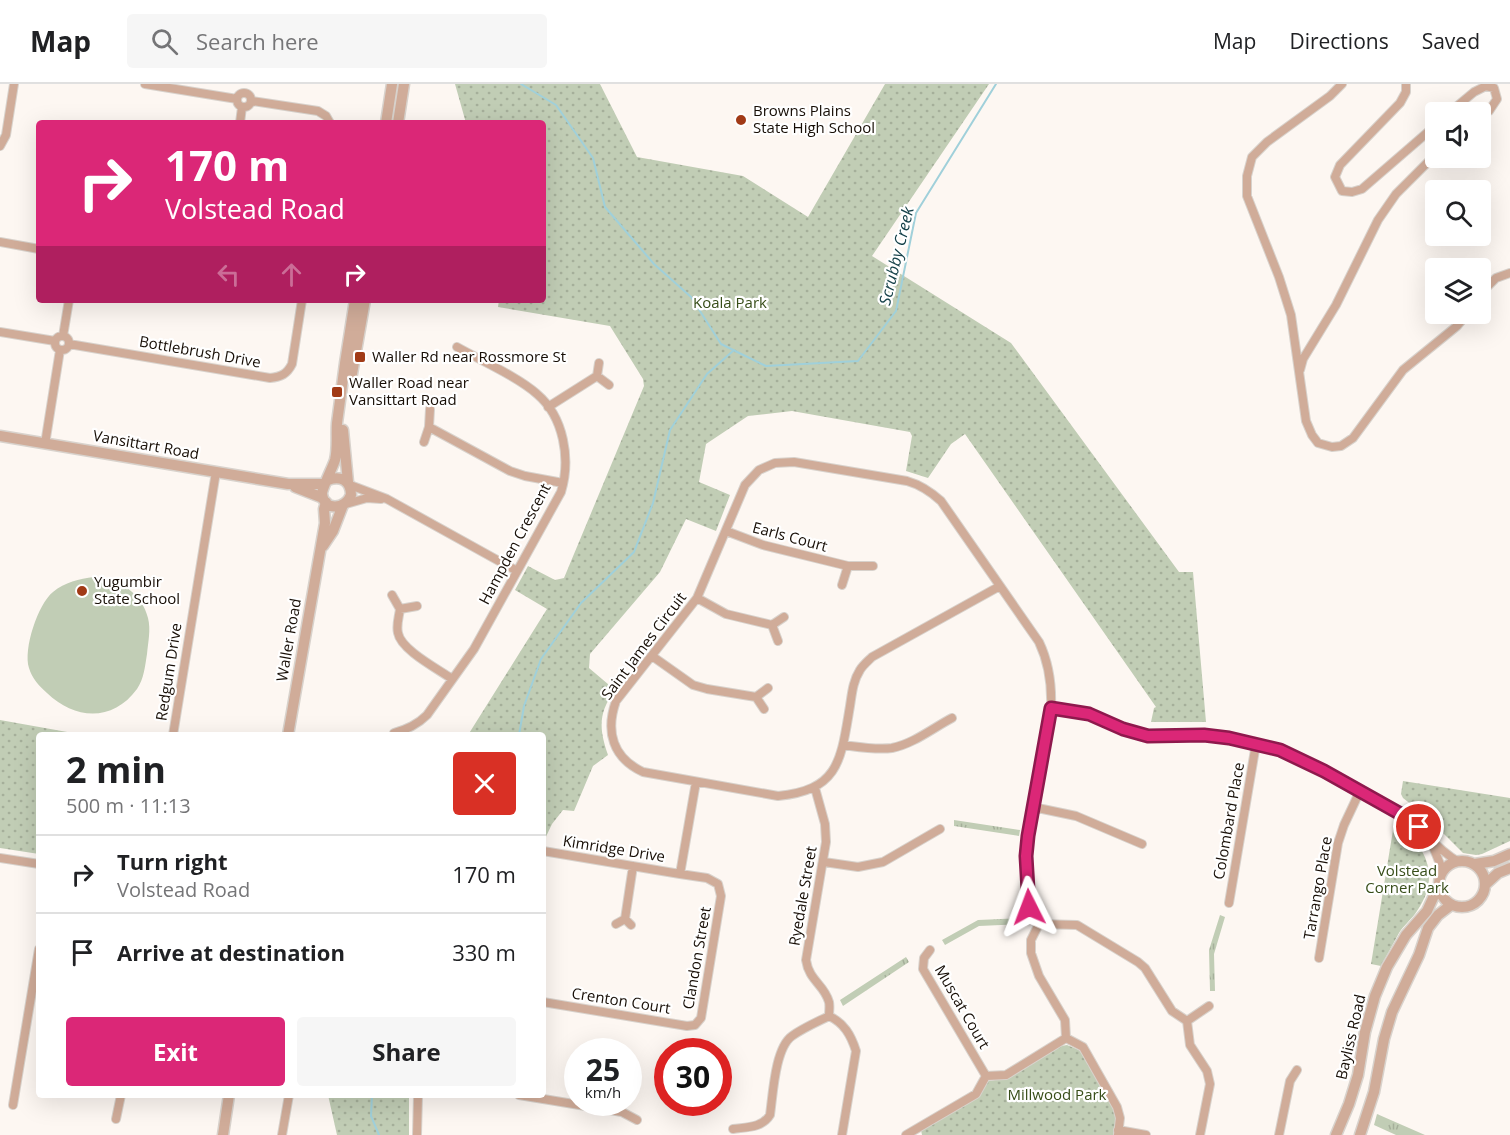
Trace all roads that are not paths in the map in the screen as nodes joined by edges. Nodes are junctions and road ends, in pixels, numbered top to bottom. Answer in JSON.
{"nodes":[{"id":1,"x":14,"y":84,"type":"edge"},
{"id":2,"x":145,"y":84,"type":"edge"},
{"id":3,"x":392,"y":84,"type":"edge"},
{"id":4,"x":404,"y":84,"type":"edge"},
{"id":5,"x":1342,"y":84,"type":"edge"},
{"id":6,"x":1406,"y":84,"type":"edge"},
{"id":7,"x":246,"y":88,"type":"edge"},
{"id":8,"x":237,"y":99,"type":"junction"},
{"id":9,"x":252,"y":101,"type":"junction"},
{"id":10,"x":1462,"y":102,"type":"edge"},
{"id":11,"x":242,"y":107,"type":"junction"},
{"id":12,"x":1491,"y":108,"type":"edge"},
{"id":13,"x":240,"y":120,"type":"edge"},
{"id":14,"x":328,"y":120,"type":"edge"},
{"id":15,"x":386,"y":120,"type":"edge"},
{"id":16,"x":398,"y":120,"type":"edge"},
{"id":17,"x":1425,"y":135,"type":"edge"},
{"id":18,"x":0,"y":146,"type":"edge"},
{"id":19,"x":1425,"y":165,"type":"edge"},
{"id":20,"x":0,"y":242,"type":"edge"},
{"id":21,"x":36,"y":248,"type":"edge"},
{"id":22,"x":1510,"y":273,"type":"edge"},
{"id":23,"x":1491,"y":283,"type":"edge"},
{"id":24,"x":68,"y":303,"type":"edge"},
{"id":25,"x":302,"y":303,"type":"edge"},
{"id":26,"x":355,"y":303,"type":"edge"},
{"id":27,"x":364,"y":303,"type":"edge"},
{"id":28,"x":1459,"y":324,"type":"edge"},
{"id":29,"x":0,"y":332,"type":"edge"},
{"id":30,"x":63,"y":336,"type":"junction"},
{"id":31,"x":55,"y":341,"type":"junction"},
{"id":32,"x":69,"y":344,"type":"junction"},
{"id":33,"x":457,"y":347,"type":"dead end"},
{"id":34,"x":60,"y":350,"type":"junction"},
{"id":35,"x":599,"y":363,"type":"dead end"},
{"id":36,"x":1299,"y":373,"type":"junction"},
{"id":37,"x":597,"y":376,"type":"junction"},
{"id":38,"x":609,"y":385,"type":"dead end"},
{"id":39,"x":548,"y":407,"type":"junction"},
{"id":40,"x":430,"y":409,"type":"dead end"},
{"id":41,"x":429,"y":427,"type":"junction"},
{"id":42,"x":0,"y":436,"type":"edge"},
{"id":43,"x":424,"y":442,"type":"dead end"},
{"id":44,"x":45,"y":444,"type":"junction"},
{"id":45,"x":216,"y":472,"type":"junction"},
{"id":46,"x":326,"y":482,"type":"junction"},
{"id":47,"x":563,"y":483,"type":"junction"},
{"id":48,"x":288,"y":484,"type":"junction"},
{"id":49,"x":349,"y":484,"type":"junction"},
{"id":50,"x":387,"y":499,"type":"junction"},
{"id":51,"x":324,"y":500,"type":"junction"},
{"id":52,"x":345,"y":505,"type":"junction"},
{"id":53,"x":726,"y":531,"type":"junction"},
{"id":54,"x":320,"y":551,"type":"junction"},
{"id":55,"x":848,"y":566,"type":"junction"},
{"id":56,"x":873,"y":566,"type":"dead end"},
{"id":57,"x":517,"y":571,"type":"junction"},
{"id":58,"x":842,"y":585,"type":"dead end"},
{"id":59,"x":1000,"y":586,"type":"junction"},
{"id":60,"x":392,"y":595,"type":"dead end"},
{"id":61,"x":697,"y":598,"type":"junction"},
{"id":62,"x":417,"y":606,"type":"dead end"},
{"id":63,"x":400,"y":609,"type":"junction"},
{"id":64,"x":784,"y":617,"type":"dead end"},
{"id":65,"x":772,"y":625,"type":"junction"},
{"id":66,"x":778,"y":641,"type":"dead end"},
{"id":67,"x":652,"y":656,"type":"junction"},
{"id":68,"x":452,"y":679,"type":"junction"},
{"id":69,"x":768,"y":688,"type":"dead end"},
{"id":70,"x":756,"y":697,"type":"junction"},
{"id":71,"x":1051,"y":708,"type":"junction"},
{"id":72,"x":764,"y":709,"type":"dead end"},
{"id":73,"x":952,"y":718,"type":"dead end"},
{"id":74,"x":173,"y":732,"type":"edge"},
{"id":75,"x":289,"y":732,"type":"edge"},
{"id":76,"x":396,"y":732,"type":"edge"},
{"id":77,"x":1256,"y":744,"type":"junction"},
{"id":78,"x":843,"y":745,"type":"junction"},
{"id":79,"x":696,"y":782,"type":"junction"},
{"id":80,"x":815,"y":788,"type":"junction"},
{"id":81,"x":1360,"y":791,"type":"junction"},
{"id":82,"x":1033,"y":807,"type":"junction"},
{"id":83,"x":940,"y":829,"type":"dead end"},
{"id":84,"x":1430,"y":841,"type":"junction"},
{"id":85,"x":1142,"y":844,"type":"dead end"},
{"id":86,"x":546,"y":852,"type":"edge"},
{"id":87,"x":1510,"y":854,"type":"edge"},
{"id":88,"x":0,"y":858,"type":"edge"},
{"id":89,"x":1456,"y":861,"type":"junction"},
{"id":90,"x":824,"y":862,"type":"junction"},
{"id":91,"x":36,"y":864,"type":"edge"},
{"id":92,"x":1475,"y":864,"type":"junction"},
{"id":93,"x":633,"y":866,"type":"junction"},
{"id":94,"x":1510,"y":868,"type":"edge"},
{"id":95,"x":680,"y":874,"type":"junction"},
{"id":96,"x":1439,"y":882,"type":"junction"},
{"id":97,"x":1485,"y":884,"type":"junction"},
{"id":98,"x":1229,"y":903,"type":"dead end"},
{"id":99,"x":1451,"y":905,"type":"junction"},
{"id":100,"x":616,"y":924,"type":"dead end"},
{"id":101,"x":1039,"y":924,"type":"junction"},
{"id":102,"x":930,"y":950,"type":"dead end"},
{"id":103,"x":1319,"y":958,"type":"dead end"},
{"id":104,"x":36,"y":973,"type":"edge"},
{"id":105,"x":546,"y":1002,"type":"edge"},
{"id":106,"x":1209,"y":1006,"type":"dead end"},
{"id":107,"x":829,"y":1016,"type":"junction"},
{"id":108,"x":1187,"y":1020,"type":"junction"},
{"id":109,"x":695,"y":1025,"type":"joint"},
{"id":110,"x":1066,"y":1038,"type":"junction"},
{"id":111,"x":1297,"y":1070,"type":"dead end"},
{"id":112,"x":986,"y":1076,"type":"junction"},
{"id":113,"x":120,"y":1098,"type":"edge"},
{"id":114,"x":229,"y":1098,"type":"edge"},
{"id":115,"x":288,"y":1098,"type":"edge"},
{"id":116,"x":418,"y":1098,"type":"edge"},
{"id":117,"x":537,"y":1098,"type":"edge"},
{"id":118,"x":13,"y":1105,"type":"dead end"},
{"id":119,"x":116,"y":1119,"type":"dead end"},
{"id":120,"x":637,"y":1120,"type":"dead end"},
{"id":121,"x":733,"y":1129,"type":"dead end"},
{"id":122,"x":1118,"y":1133,"type":"edge"},
{"id":123,"x":223,"y":1135,"type":"edge"},
{"id":124,"x":282,"y":1135,"type":"edge"},
{"id":125,"x":417,"y":1135,"type":"edge"},
{"id":126,"x":842,"y":1135,"type":"edge"},
{"id":127,"x":906,"y":1135,"type":"edge"},
{"id":128,"x":1146,"y":1135,"type":"edge"},
{"id":129,"x":1200,"y":1135,"type":"edge"},
{"id":130,"x":1279,"y":1135,"type":"edge"},
{"id":131,"x":1336,"y":1135,"type":"edge"},
{"id":132,"x":1360,"y":1135,"type":"edge"}],
"edges":[{"from":1,"to":18,"type":"street"},
{"from":2,"to":8,"type":"street"},
{"from":3,"to":15,"type":"street"},
{"from":4,"to":16,"type":"street"},
{"from":5,"to":36,"type":"street"},
{"from":6,"to":17,"type":"street"},
{"from":7,"to":8,"type":"street"},
{"from":7,"to":9,"type":"street"},
{"from":8,"to":11,"type":"street"},
{"from":9,"to":11,"type":"street"},
{"from":9,"to":14,"type":"street"},
{"from":10,"to":12,"type":"street"},
{"from":11,"to":13,"type":"street"},
{"from":19,"to":36,"type":"street"},
{"from":20,"to":21,"type":"street"},
{"from":22,"to":23,"type":"street"},
{"from":24,"to":30,"type":"street"},
{"from":25,"to":32,"type":"street","name":"Bottlebrush Drive"},
{"from":26,"to":46,"type":"street","name":"Waller Road"},
{"from":27,"to":49,"type":"street","name":"Waller Road"},
{"from":28,"to":36,"type":"street"},
{"from":29,"to":31,"type":"street"},
{"from":30,"to":31,"type":"street"},
{"from":30,"to":32,"type":"street"},
{"from":31,"to":34,"type":"street"},
{"from":32,"to":34,"type":"street"},
{"from":33,"to":39,"type":"street","name":"Hampden Crescent"},
{"from":34,"to":44,"type":"street"},
{"from":35,"to":37,"type":"street"},
{"from":37,"to":38,"type":"street"},
{"from":37,"to":39,"type":"street"},
{"from":39,"to":47,"type":"street","name":"Hampden Crescent"},
{"from":40,"to":41,"type":"street"},
{"from":41,"to":43,"type":"street"},
{"from":41,"to":47,"type":"street"},
{"from":42,"to":44,"type":"street","name":"Vansittart Road"},
{"from":44,"to":45,"type":"street","name":"Vansittart Road"},
{"from":45,"to":48,"type":"street","name":"Vansittart Road"},
{"from":45,"to":74,"type":"street","name":"Redgum Drive"},
{"from":46,"to":48,"type":"street","name":"Vansittart Road"},
{"from":46,"to":49,"type":"street"},
{"from":46,"to":51,"type":"street","name":"Waller Road"},
{"from":47,"to":57,"type":"street","name":"Hampden Crescent"},
{"from":48,"to":51,"type":"street","name":"Vansittart Road"},
{"from":49,"to":50,"type":"street"},
{"from":49,"to":52,"type":"street","name":"Waller Road"},
{"from":50,"to":52,"type":"street"},
{"from":50,"to":57,"type":"street"},
{"from":51,"to":52,"type":"street"},
{"from":51,"to":54,"type":"street","name":"Waller Road"},
{"from":52,"to":54,"type":"street","name":"Waller Road"},
{"from":53,"to":55,"type":"street","name":"Earls Court"},
{"from":53,"to":59,"type":"street","name":"Saint James Circuit"},
{"from":53,"to":61,"type":"street","name":"Saint James Circuit"},
{"from":54,"to":75,"type":"street","name":"Waller Road"},
{"from":55,"to":56,"type":"street","name":"Earls Court"},
{"from":55,"to":58,"type":"street"},
{"from":57,"to":68,"type":"street","name":"Hampden Crescent"},
{"from":59,"to":71,"type":"street","name":"Saint James Circuit"},
{"from":59,"to":78,"type":"street"},
{"from":60,"to":63,"type":"street"},
{"from":61,"to":65,"type":"street"},
{"from":61,"to":67,"type":"street","name":"Saint James Circuit"},
{"from":62,"to":63,"type":"street"},
{"from":63,"to":68,"type":"street"},
{"from":64,"to":65,"type":"street"},
{"from":65,"to":66,"type":"street"},
{"from":67,"to":70,"type":"street"},
{"from":67,"to":79,"type":"street","name":"Saint James Circuit"},
{"from":68,"to":76,"type":"street","name":"Hampden Crescent"},
{"from":69,"to":70,"type":"street"},
{"from":70,"to":72,"type":"street"},
{"from":71,"to":77,"type":"street"},
{"from":71,"to":82,"type":"street","name":"Saint James Circuit"},
{"from":73,"to":78,"type":"street"},
{"from":77,"to":81,"type":"street"},
{"from":77,"to":98,"type":"street","name":"Colombard Place"},
{"from":78,"to":80,"type":"street"},
{"from":79,"to":80,"type":"street","name":"Saint James Circuit"},
{"from":79,"to":95,"type":"street"},
{"from":80,"to":90,"type":"street","name":"Ryedale Street"},
{"from":81,"to":84,"type":"street"},
{"from":81,"to":103,"type":"street","name":"Tarrango Place"},
{"from":82,"to":85,"type":"street"},
{"from":82,"to":101,"type":"street","name":"Saint James Circuit"},
{"from":83,"to":90,"type":"street"},
{"from":84,"to":89,"type":"street"},
{"from":84,"to":96,"type":"street"},
{"from":86,"to":93,"type":"street","name":"Kimridge Drive"},
{"from":87,"to":92,"type":"street"},
{"from":88,"to":91,"type":"street"},
{"from":89,"to":92,"type":"street"},
{"from":89,"to":96,"type":"street","name":"Bayliss Road"},
{"from":90,"to":107,"type":"street","name":"Ryedale Street"},
{"from":92,"to":97,"type":"street"},
{"from":93,"to":95,"type":"street","name":"Kimridge Drive"},
{"from":93,"to":100,"type":"street"},
{"from":94,"to":97,"type":"street"},
{"from":95,"to":109,"type":"street","name":"Clandon Street"},
{"from":96,"to":99,"type":"street"},
{"from":96,"to":131,"type":"street","name":"Bayliss Road"},
{"from":97,"to":99,"type":"street"},
{"from":99,"to":132,"type":"street"},
{"from":101,"to":108,"type":"street"},
{"from":101,"to":110,"type":"street"},
{"from":102,"to":112,"type":"street","name":"Muscat Court"},
{"from":104,"to":118,"type":"street"},
{"from":105,"to":109,"type":"street","name":"Crenton Court"},
{"from":106,"to":108,"type":"street"},
{"from":107,"to":121,"type":"street"},
{"from":107,"to":126,"type":"street"},
{"from":108,"to":129,"type":"street"},
{"from":110,"to":112,"type":"street"},
{"from":110,"to":122,"type":"street"},
{"from":111,"to":130,"type":"street"},
{"from":112,"to":127,"type":"street"},
{"from":113,"to":119,"type":"street"},
{"from":114,"to":123,"type":"street"},
{"from":115,"to":124,"type":"street"},
{"from":116,"to":125,"type":"street"},
{"from":117,"to":120,"type":"street"},
{"from":122,"to":128,"type":"street"}]}
